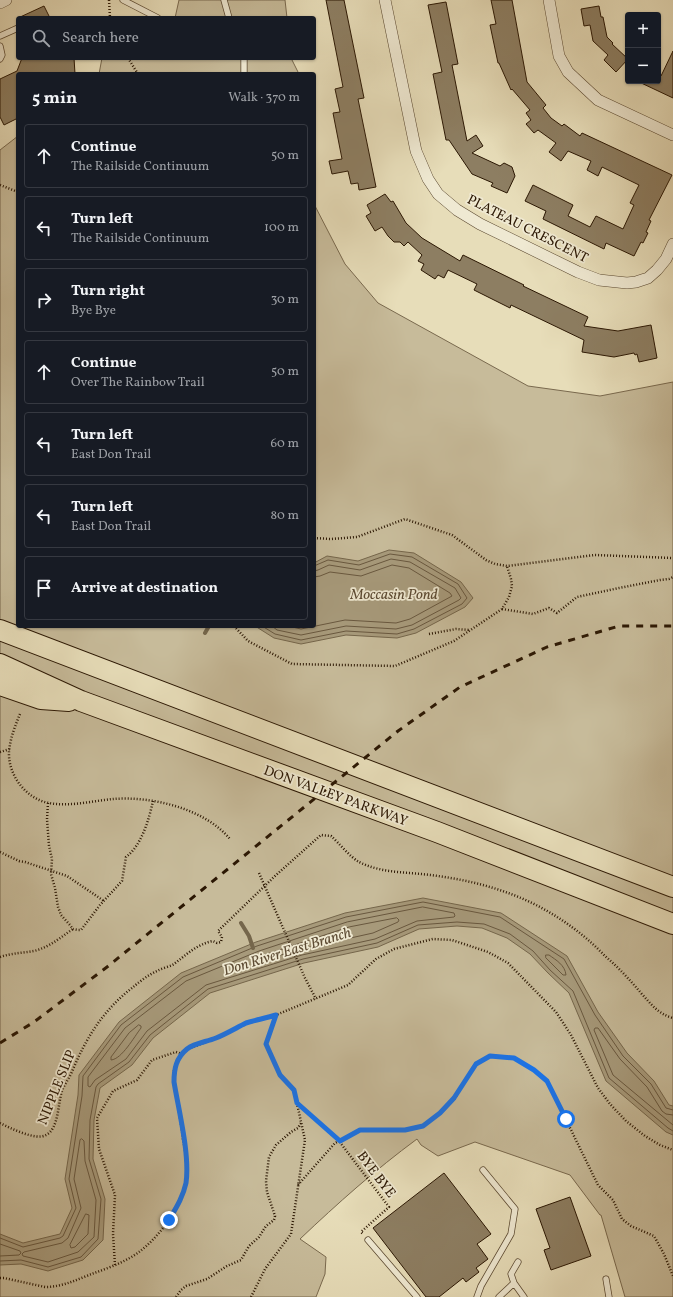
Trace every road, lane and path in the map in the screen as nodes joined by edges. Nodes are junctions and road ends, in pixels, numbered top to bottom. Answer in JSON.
{"nodes":[{"id":1,"x":6,"y":0,"type":"edge"},
{"id":2,"x":108,"y":0,"type":"edge"},
{"id":3,"x":123,"y":0,"type":"edge"},
{"id":4,"x":224,"y":0,"type":"edge"},
{"id":5,"x":385,"y":0,"type":"edge"},
{"id":6,"x":549,"y":0,"type":"edge"},
{"id":7,"x":0,"y":3,"type":"edge"},
{"id":8,"x":110,"y":16,"type":"edge"},
{"id":9,"x":154,"y":16,"type":"edge"},
{"id":10,"x":228,"y":16,"type":"edge"},
{"id":11,"x":16,"y":29,"type":"edge"},
{"id":12,"x":0,"y":36,"type":"edge"},
{"id":13,"x":0,"y":46,"type":"edge"},
{"id":14,"x":0,"y":59,"type":"edge"},
{"id":15,"x":129,"y":60,"type":"edge"},
{"id":16,"x":244,"y":60,"type":"edge"},
{"id":17,"x":137,"y":72,"type":"edge"},
{"id":18,"x":244,"y":72,"type":"edge"},
{"id":19,"x":673,"y":135,"type":"edge"},
{"id":20,"x":0,"y":185,"type":"edge"},
{"id":21,"x":16,"y":191,"type":"edge"},
{"id":22,"x":673,"y":244,"type":"edge"},
{"id":23,"x":316,"y":538,"type":"edge"},
{"id":24,"x":673,"y":558,"type":"edge"},
{"id":25,"x":507,"y":566,"type":"junction"},
{"id":26,"x":673,"y":577,"type":"edge"},
{"id":27,"x":502,"y":609,"type":"junction"},
{"id":28,"x":236,"y":628,"type":"edge"},
{"id":29,"x":0,"y":630,"type":"edge"},
{"id":30,"x":470,"y":630,"type":"junction"},
{"id":31,"x":429,"y":634,"type":"dead end"},
{"id":32,"x":0,"y":664,"type":"edge"},
{"id":33,"x":0,"y":685,"type":"edge"},
{"id":34,"x":81,"y":702,"type":"junction"},
{"id":35,"x":20,"y":714,"type":"dead end"},
{"id":36,"x":10,"y":749,"type":"junction"},
{"id":37,"x":0,"y":752,"type":"edge"},
{"id":38,"x":153,"y":801,"type":"junction"},
{"id":39,"x":48,"y":803,"type":"junction"},
{"id":40,"x":230,"y":839,"type":"dead end"},
{"id":41,"x":0,"y":852,"type":"edge"},
{"id":42,"x":51,"y":871,"type":"junction"},
{"id":43,"x":259,"y":873,"type":"dead end"},
{"id":44,"x":265,"y":886,"type":"junction"},
{"id":45,"x":673,"y":887,"type":"edge"},
{"id":46,"x":104,"y":901,"type":"junction"},
{"id":47,"x":673,"y":924,"type":"edge"},
{"id":48,"x":74,"y":929,"type":"junction"},
{"id":49,"x":0,"y":957,"type":"edge"},
{"id":50,"x":316,"y":999,"type":"junction"},
{"id":51,"x":276,"y":1015,"type":"junction"},
{"id":52,"x":673,"y":1018,"type":"edge"},
{"id":53,"x":182,"y":1054,"type":"junction"},
{"id":54,"x":297,"y":1103,"type":"junction"},
{"id":55,"x":0,"y":1123,"type":"edge"},
{"id":56,"x":302,"y":1123,"type":"junction"},
{"id":57,"x":340,"y":1141,"type":"junction"},
{"id":58,"x":673,"y":1150,"type":"edge"},
{"id":59,"x":482,"y":1170,"type":"dead end"},
{"id":60,"x":298,"y":1185,"type":"junction"},
{"id":61,"x":368,"y":1240,"type":"joint"},
{"id":62,"x":518,"y":1262,"type":"dead end"},
{"id":63,"x":115,"y":1265,"type":"junction"},
{"id":64,"x":673,"y":1276,"type":"edge"},
{"id":65,"x":0,"y":1278,"type":"edge"},
{"id":66,"x":606,"y":1279,"type":"dead end"},
{"id":67,"x":514,"y":1283,"type":"junction"},
{"id":68,"x":176,"y":1297,"type":"edge"},
{"id":69,"x":251,"y":1297,"type":"edge"},
{"id":70,"x":417,"y":1297,"type":"edge"},
{"id":71,"x":477,"y":1297,"type":"edge"},
{"id":72,"x":499,"y":1297,"type":"edge"},
{"id":73,"x":524,"y":1297,"type":"edge"},
{"id":74,"x":609,"y":1297,"type":"edge"}],
"edges":[{"from":1,"to":7,"type":"street"},
{"from":2,"to":8,"type":"path"},
{"from":3,"to":9,"type":"lane"},
{"from":4,"to":10,"type":"lane"},
{"from":5,"to":22,"type":"street","name":"PLATEAU CRESCENT"},
{"from":6,"to":19,"type":"street"},
{"from":11,"to":12,"type":"lane"},
{"from":13,"to":14,"type":"lane"},
{"from":15,"to":17,"type":"path"},
{"from":16,"to":18,"type":"lane"},
{"from":20,"to":21,"type":"path"},
{"from":23,"to":25,"type":"path"},
{"from":24,"to":25,"type":"path"},
{"from":25,"to":27,"type":"path"},
{"from":26,"to":27,"type":"path"},
{"from":27,"to":30,"type":"path"},
{"from":28,"to":30,"type":"path"},
{"from":29,"to":45,"type":"highway"},
{"from":30,"to":31,"type":"path"},
{"from":32,"to":34,"type":"highway","name":"DON VALLEY PARKWAY"},
{"from":33,"to":34,"type":"highway"},
{"from":34,"to":47,"type":"highway","name":"DON VALLEY PARKWAY"},
{"from":35,"to":36,"type":"path"},
{"from":36,"to":37,"type":"path"},
{"from":36,"to":39,"type":"path"},
{"from":38,"to":39,"type":"path"},
{"from":38,"to":40,"type":"path"},
{"from":38,"to":46,"type":"path"},
{"from":39,"to":42,"type":"path"},
{"from":41,"to":42,"type":"path"},
{"from":42,"to":46,"type":"path"},
{"from":42,"to":48,"type":"path"},
{"from":43,"to":44,"type":"path"},
{"from":44,"to":50,"type":"path"},
{"from":44,"to":52,"type":"path"},
{"from":44,"to":55,"type":"path","name":"NIPPLE SLIP"},
{"from":46,"to":48,"type":"path"},
{"from":48,"to":49,"type":"path"},
{"from":50,"to":51,"type":"path"},
{"from":50,"to":58,"type":"path"},
{"from":51,"to":53,"type":"path"},
{"from":51,"to":54,"type":"path"},
{"from":53,"to":63,"type":"path"},
{"from":53,"to":63,"type":"path"},
{"from":54,"to":56,"type":"path"},
{"from":54,"to":57,"type":"path","name":"BYE BYE"},
{"from":56,"to":60,"type":"path"},
{"from":56,"to":68,"type":"path"},
{"from":57,"to":60,"type":"path"},
{"from":57,"to":61,"type":"path","name":"BYE BYE"},
{"from":57,"to":64,"type":"path"},
{"from":59,"to":71,"type":"lane"},
{"from":60,"to":69,"type":"path"},
{"from":61,"to":70,"type":"lane"},
{"from":62,"to":67,"type":"lane"},
{"from":63,"to":65,"type":"path"},
{"from":66,"to":74,"type":"lane"},
{"from":67,"to":72,"type":"lane"},
{"from":67,"to":73,"type":"lane"}]}
